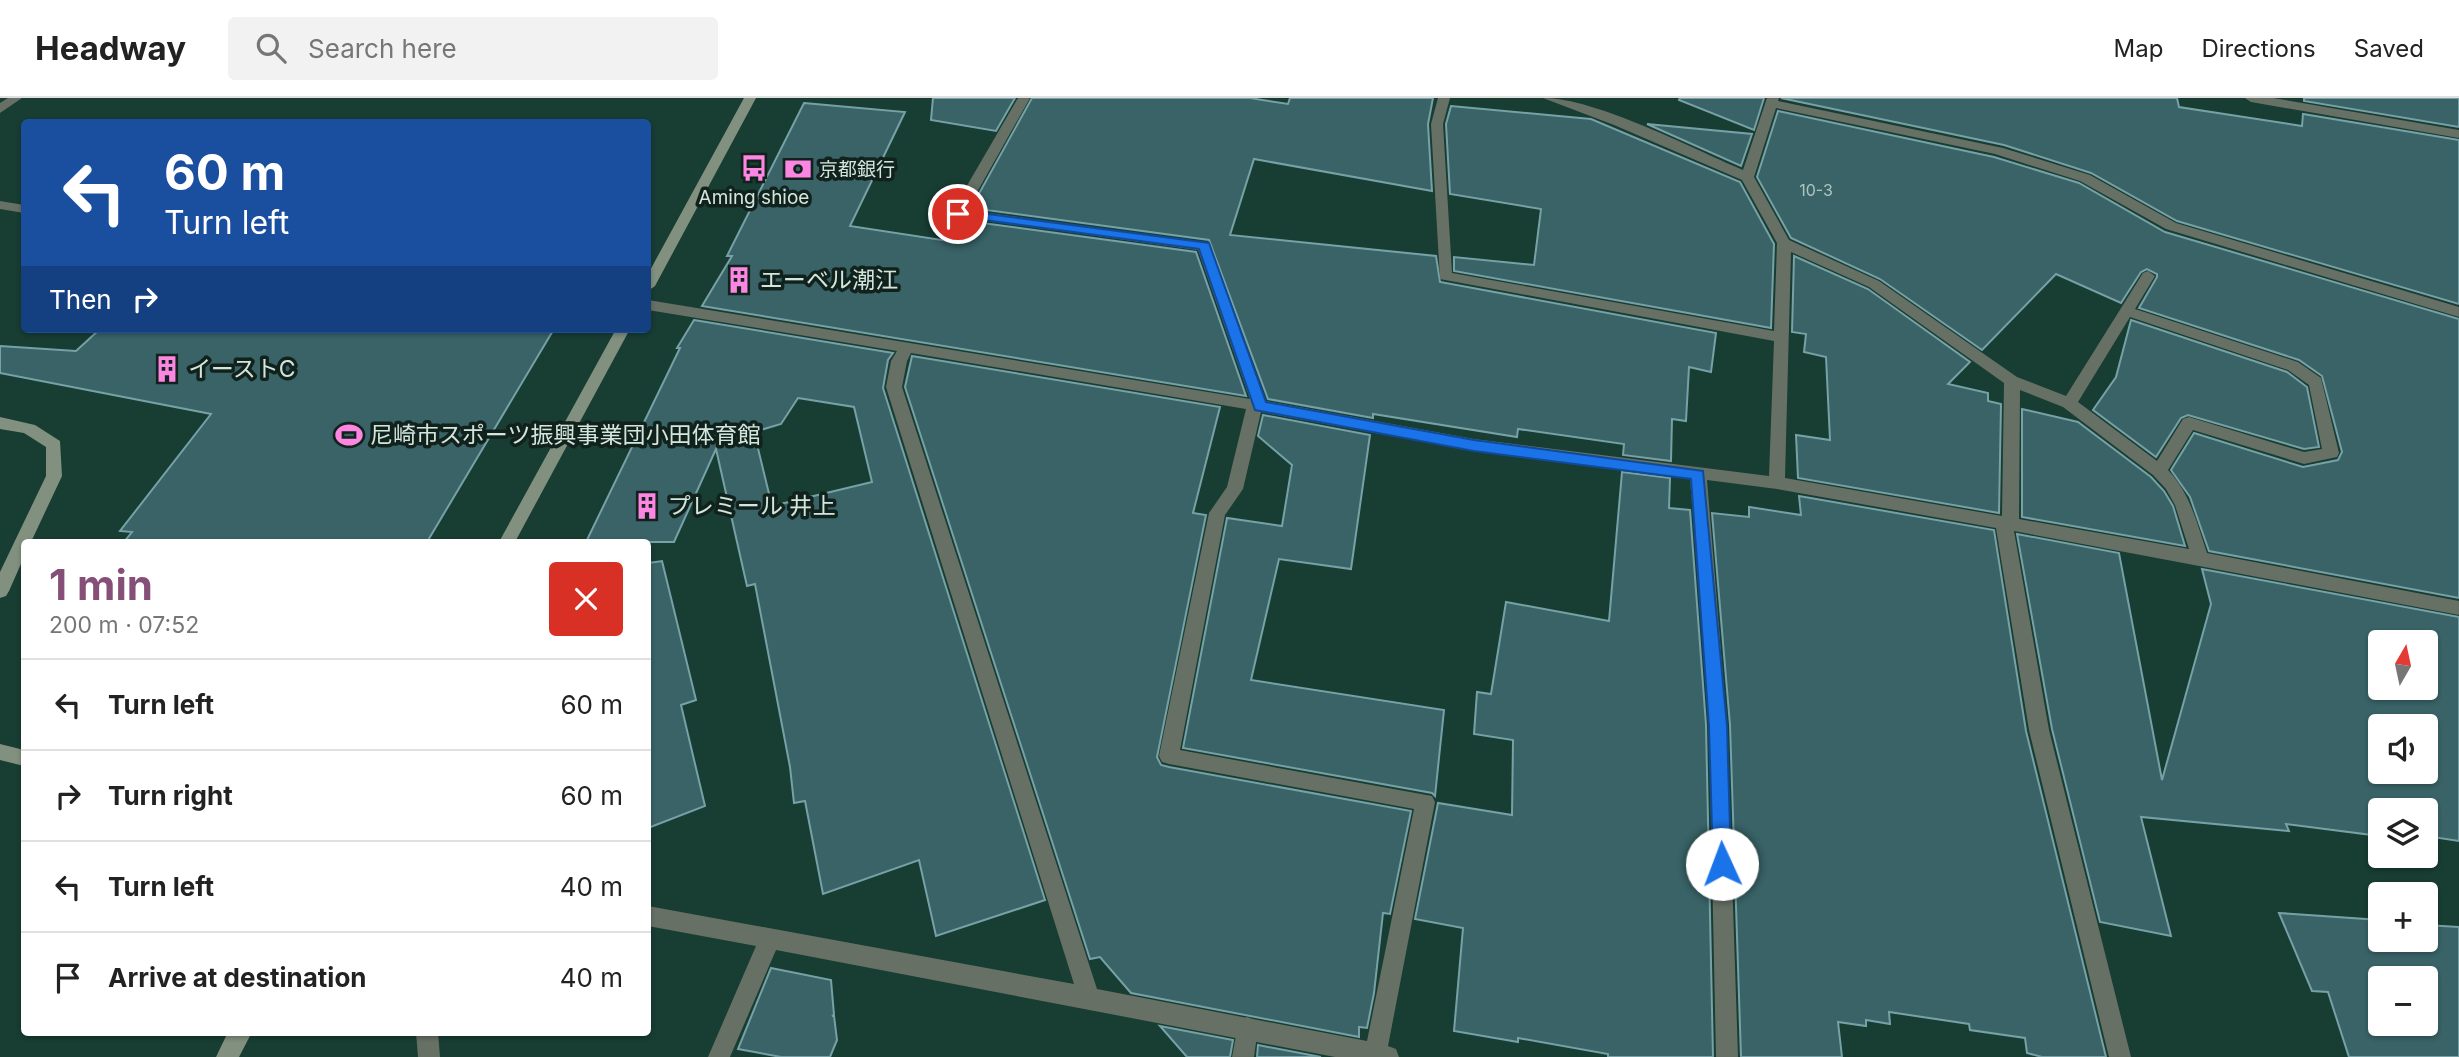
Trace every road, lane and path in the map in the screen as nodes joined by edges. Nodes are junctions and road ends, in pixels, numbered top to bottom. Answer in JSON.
{"nodes":[{"id":1,"x":16,"y":98,"type":"edge"},
{"id":2,"x":750,"y":98,"type":"edge"},
{"id":3,"x":1024,"y":98,"type":"edge"},
{"id":4,"x":1444,"y":98,"type":"edge"},
{"id":5,"x":1551,"y":98,"type":"edge"},
{"id":6,"x":2250,"y":98,"type":"edge"},
{"id":7,"x":1772,"y":100,"type":"edge"},
{"id":8,"x":0,"y":109,"type":"edge"},
{"id":9,"x":2459,"y":134,"type":"edge"},
{"id":10,"x":1747,"y":177,"type":"junction"},
{"id":11,"x":0,"y":205,"type":"edge"},
{"id":12,"x":21,"y":208,"type":"edge"},
{"id":13,"x":1784,"y":243,"type":"junction"},
{"id":14,"x":2148,"y":276,"type":"dead end"},
{"id":15,"x":651,"y":280,"type":"edge"},
{"id":16,"x":651,"y":304,"type":"edge"},
{"id":17,"x":2126,"y":311,"type":"junction"},
{"id":18,"x":2459,"y":312,"type":"edge"},
{"id":19,"x":621,"y":333,"type":"edge"},
{"id":20,"x":1782,"y":337,"type":"junction"},
{"id":21,"x":907,"y":347,"type":"junction"},
{"id":22,"x":2012,"y":381,"type":"junction"},
{"id":23,"x":2069,"y":403,"type":"junction"},
{"id":24,"x":1258,"y":406,"type":"junction"},
{"id":25,"x":0,"y":423,"type":"edge"},
{"id":26,"x":2159,"y":471,"type":"junction"},
{"id":27,"x":1698,"y":474,"type":"junction"},
{"id":28,"x":1777,"y":483,"type":"junction"},
{"id":29,"x":2007,"y":525,"type":"junction"},
{"id":30,"x":24,"y":539,"type":"edge"},
{"id":31,"x":509,"y":539,"type":"edge"},
{"id":32,"x":21,"y":546,"type":"edge"},
{"id":33,"x":2200,"y":558,"type":"junction"},
{"id":34,"x":0,"y":591,"type":"edge"},
{"id":35,"x":2459,"y":608,"type":"edge"},
{"id":36,"x":0,"y":752,"type":"edge"},
{"id":37,"x":21,"y":757,"type":"edge"},
{"id":38,"x":651,"y":917,"type":"edge"},
{"id":39,"x":770,"y":939,"type":"junction"},
{"id":40,"x":1090,"y":998,"type":"junction"},
{"id":41,"x":1247,"y":1028,"type":"junction"},
{"id":42,"x":239,"y":1036,"type":"edge"},
{"id":43,"x":427,"y":1036,"type":"edge"},
{"id":44,"x":1382,"y":1056,"type":"edge"},
{"id":45,"x":227,"y":1057,"type":"edge"},
{"id":46,"x":429,"y":1057,"type":"edge"},
{"id":47,"x":719,"y":1057,"type":"edge"},
{"id":48,"x":1242,"y":1057,"type":"edge"},
{"id":49,"x":1727,"y":1057,"type":"edge"},
{"id":50,"x":2120,"y":1057,"type":"edge"}],
"edges":[{"from":1,"to":8,"type":"street"},
{"from":2,"to":15,"type":"street"},
{"from":3,"to":24,"type":"street"},
{"from":4,"to":20,"type":"street"},
{"from":5,"to":10,"type":"street"},
{"from":6,"to":9,"type":"street"},
{"from":7,"to":10,"type":"street"},
{"from":7,"to":18,"type":"street"},
{"from":10,"to":13,"type":"street"},
{"from":11,"to":12,"type":"street"},
{"from":13,"to":20,"type":"street"},
{"from":13,"to":22,"type":"street"},
{"from":14,"to":17,"type":"street"},
{"from":16,"to":21,"type":"street"},
{"from":17,"to":23,"type":"street"},
{"from":17,"to":26,"type":"street"},
{"from":19,"to":31,"type":"street"},
{"from":20,"to":28,"type":"street"},
{"from":21,"to":24,"type":"street"},
{"from":21,"to":40,"type":"street"},
{"from":22,"to":23,"type":"street"},
{"from":22,"to":29,"type":"street"},
{"from":23,"to":26,"type":"street"},
{"from":24,"to":27,"type":"street"},
{"from":24,"to":44,"type":"street"},
{"from":25,"to":30,"type":"street"},
{"from":26,"to":33,"type":"street"},
{"from":27,"to":28,"type":"street"},
{"from":27,"to":49,"type":"street"},
{"from":28,"to":29,"type":"street"},
{"from":29,"to":33,"type":"street"},
{"from":29,"to":50,"type":"street"},
{"from":32,"to":34,"type":"street"},
{"from":33,"to":35,"type":"street"},
{"from":36,"to":37,"type":"street"},
{"from":38,"to":39,"type":"street"},
{"from":39,"to":40,"type":"street"},
{"from":39,"to":47,"type":"street"},
{"from":40,"to":41,"type":"street"},
{"from":41,"to":44,"type":"street"},
{"from":41,"to":48,"type":"street"},
{"from":42,"to":45,"type":"street"},
{"from":43,"to":46,"type":"street"}]}
